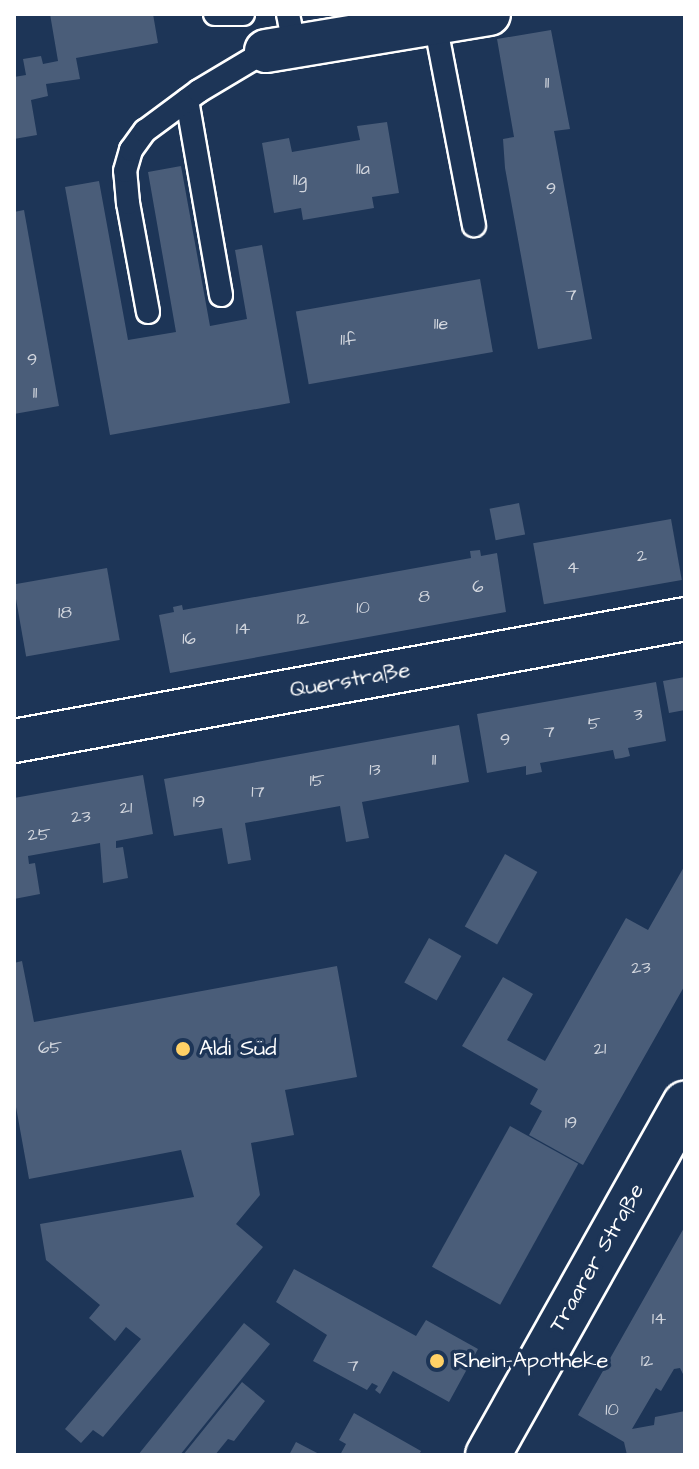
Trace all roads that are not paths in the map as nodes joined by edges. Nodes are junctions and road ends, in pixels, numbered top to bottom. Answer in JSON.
{"nodes":[{"id":1,"x":215,"y":14,"type":"edge"},
{"id":2,"x":243,"y":14,"type":"edge"},
{"id":3,"x":489,"y":14,"type":"edge"},
{"id":4,"x":435,"y":23,"type":"junction"},
{"id":5,"x":283,"y":37,"type":"edge"},
{"id":6,"x":187,"y":100,"type":"junction"},
{"id":7,"x":474,"y":225,"type":"dead end"},
{"id":8,"x":221,"y":295,"type":"dead end"},
{"id":9,"x":148,"y":312,"type":"dead end"},
{"id":10,"x":685,"y":619,"type":"edge"},
{"id":11,"x":14,"y":741,"type":"edge"},
{"id":12,"x":685,"y":1104,"type":"edge"},
{"id":13,"x":488,"y":1455,"type":"edge"}],
"edges":[{"from":1,"to":2,"type":"lane"},
{"from":3,"to":4,"type":"street"},
{"from":4,"to":5,"type":"street"},
{"from":4,"to":7,"type":"lane"},
{"from":5,"to":6,"type":"lane"},
{"from":6,"to":8,"type":"lane"},
{"from":6,"to":9,"type":"lane"},
{"from":10,"to":11,"type":"street","name":"Querstraße"},
{"from":12,"to":13,"type":"street","name":"Traarer Straße"}]}
